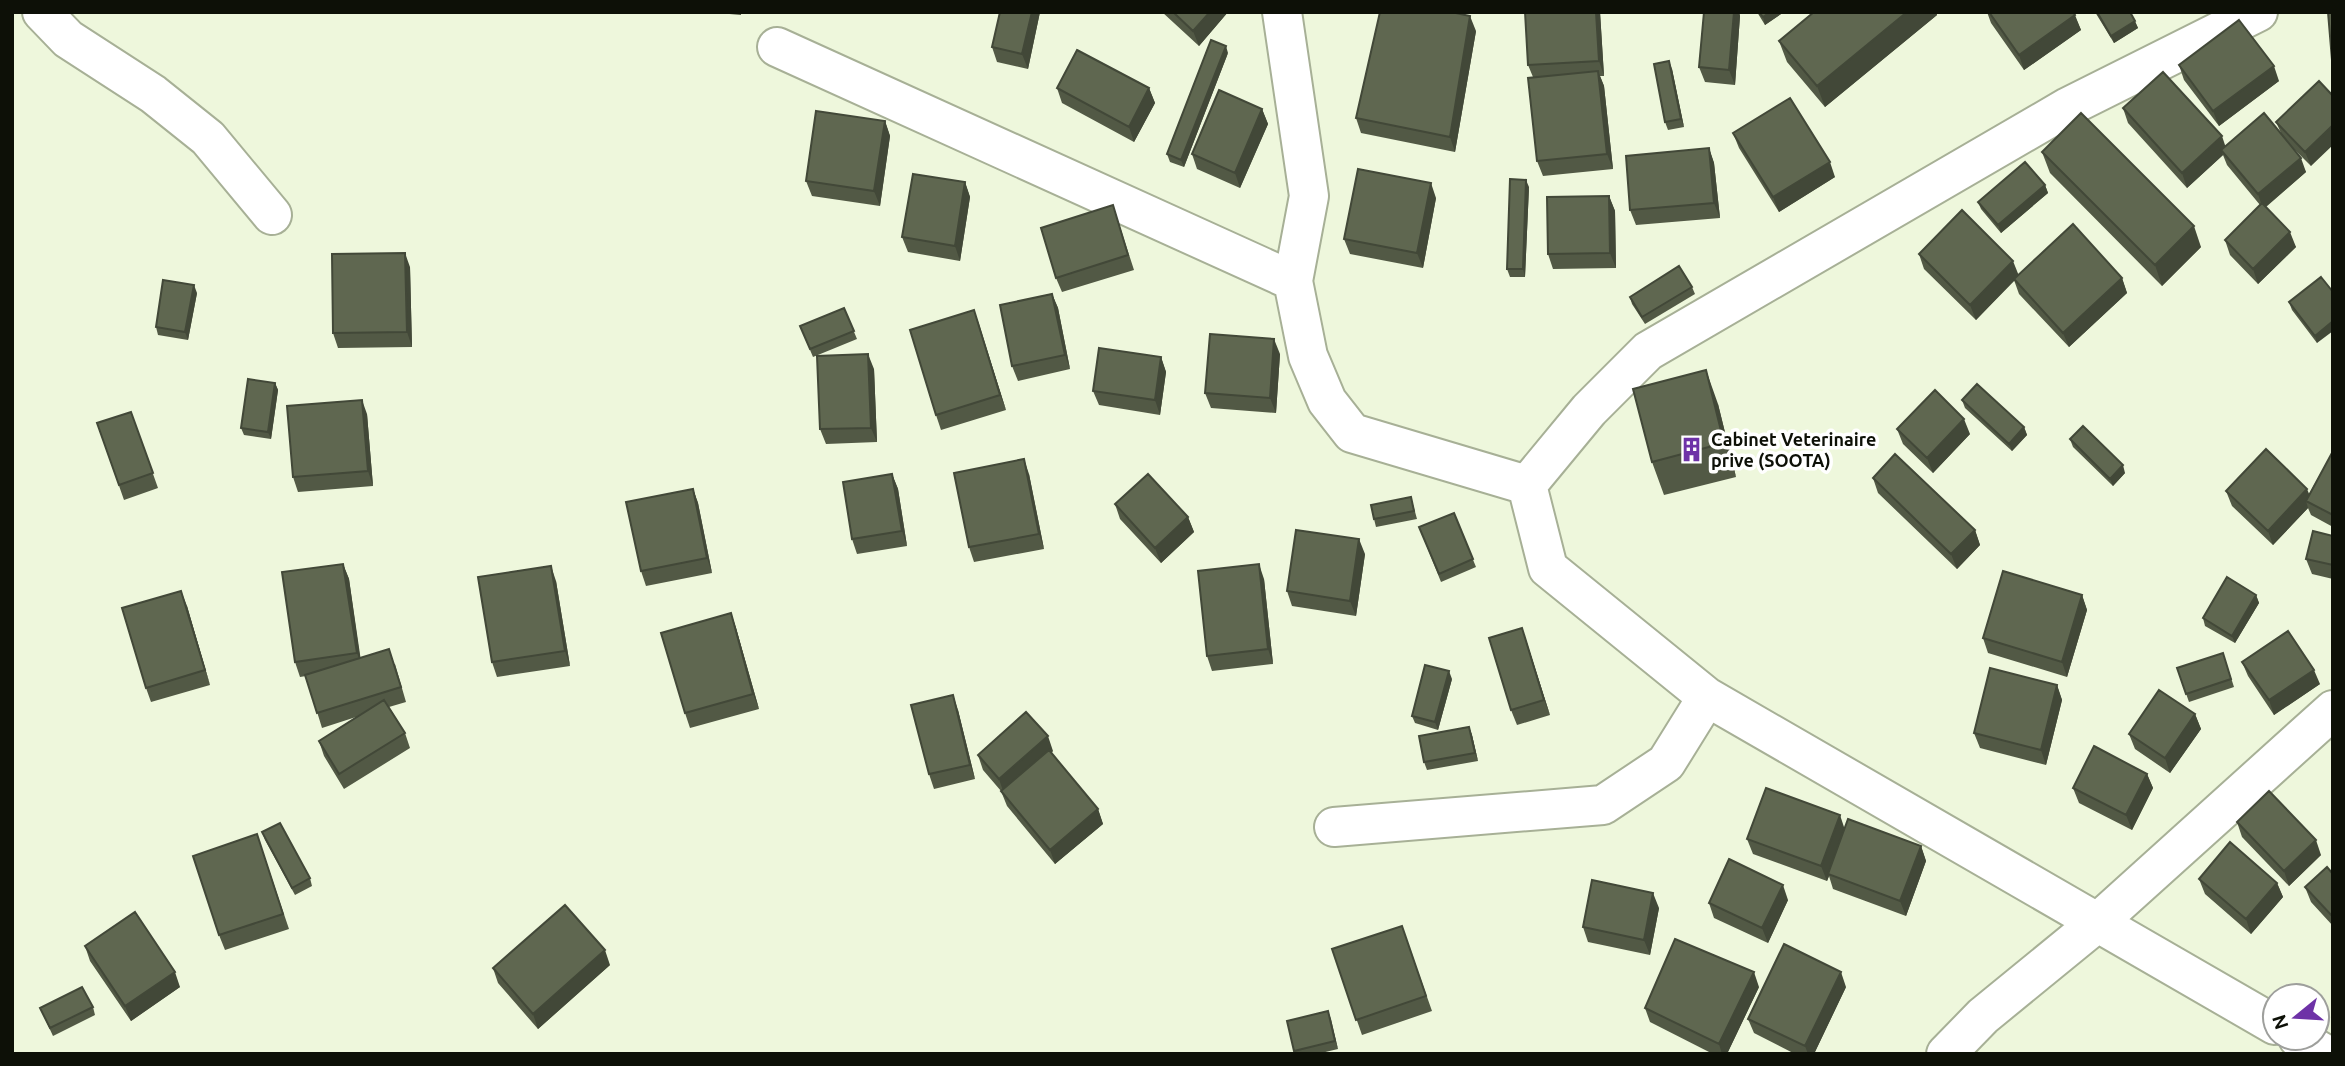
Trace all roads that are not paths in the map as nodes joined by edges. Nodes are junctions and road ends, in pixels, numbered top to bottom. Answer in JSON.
{"nodes":[{"id":1,"x":42,"y":12,"type":"edge"},
{"id":2,"x":1282,"y":12,"type":"edge"},
{"id":3,"x":2258,"y":12,"type":"edge"},
{"id":4,"x":777,"y":47,"type":"dead end"},
{"id":5,"x":272,"y":215,"type":"dead end"},
{"id":6,"x":1293,"y":281,"type":"junction"},
{"id":7,"x":1527,"y":485,"type":"junction"},
{"id":8,"x":1707,"y":697,"type":"junction"},
{"id":9,"x":2333,"y":710,"type":"edge"},
{"id":10,"x":1335,"y":827,"type":"dead end"},
{"id":11,"x":2098,"y":922,"type":"junction"},
{"id":12,"x":2261,"y":1017,"type":"edge"},
{"id":13,"x":1946,"y":1054,"type":"edge"}],
"edges":[{"from":1,"to":5,"type":"street"},
{"from":2,"to":6,"type":"street"},
{"from":3,"to":7,"type":"street"},
{"from":4,"to":6,"type":"street"},
{"from":6,"to":7,"type":"street"},
{"from":7,"to":8,"type":"street"},
{"from":8,"to":10,"type":"street"},
{"from":8,"to":11,"type":"street"},
{"from":9,"to":11,"type":"street"},
{"from":11,"to":12,"type":"street"},
{"from":11,"to":13,"type":"street"}]}
